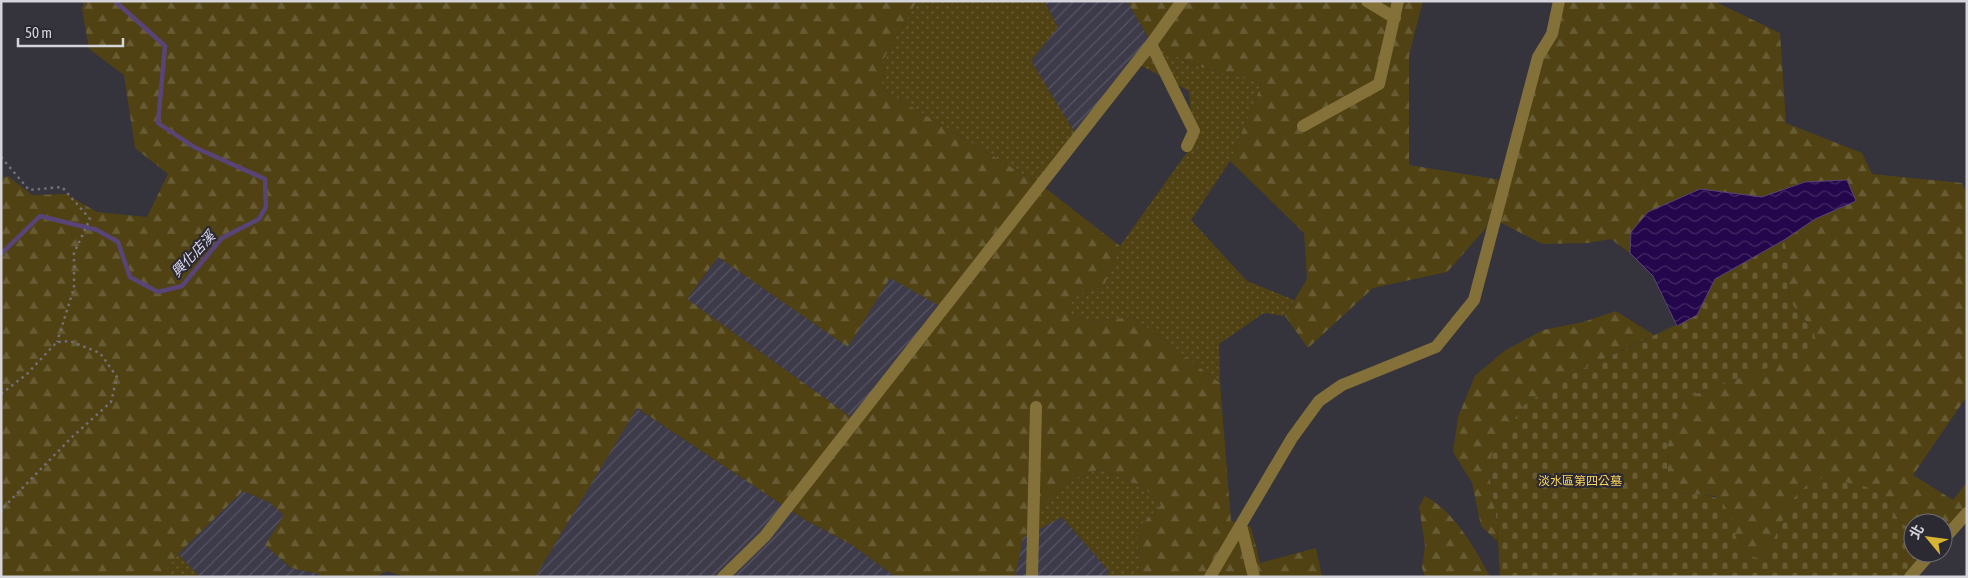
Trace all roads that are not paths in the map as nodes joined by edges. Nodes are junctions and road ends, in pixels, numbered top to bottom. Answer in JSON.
{"nodes":[{"id":1,"x":1182,"y":1,"type":"edge"},
{"id":2,"x":1367,"y":1,"type":"edge"},
{"id":3,"x":1398,"y":1,"type":"edge"},
{"id":4,"x":1559,"y":1,"type":"edge"},
{"id":5,"x":1395,"y":18,"type":"junction"},
{"id":6,"x":1152,"y":44,"type":"junction"},
{"id":7,"x":1303,"y":126,"type":"dead end"},
{"id":8,"x":1186,"y":146,"type":"dead end"},
{"id":9,"x":1036,"y":407,"type":"dead end"},
{"id":10,"x":1967,"y":513,"type":"edge"},
{"id":11,"x":1242,"y":525,"type":"junction"},
{"id":12,"x":1953,"y":529,"type":"edge"},
{"id":13,"x":1922,"y":563,"type":"edge"},
{"id":14,"x":723,"y":577,"type":"edge"},
{"id":15,"x":1032,"y":577,"type":"edge"},
{"id":16,"x":1210,"y":577,"type":"edge"},
{"id":17,"x":1254,"y":577,"type":"edge"},
{"id":18,"x":1910,"y":577,"type":"edge"}],
"edges":[{"from":1,"to":6,"type":"street"},
{"from":2,"to":5,"type":"street"},
{"from":3,"to":5,"type":"street"},
{"from":4,"to":11,"type":"street"},
{"from":5,"to":7,"type":"street"},
{"from":6,"to":8,"type":"street"},
{"from":6,"to":14,"type":"street"},
{"from":9,"to":15,"type":"street"},
{"from":10,"to":12,"type":"street"},
{"from":11,"to":16,"type":"street"},
{"from":11,"to":17,"type":"street"},
{"from":13,"to":18,"type":"street"}]}
